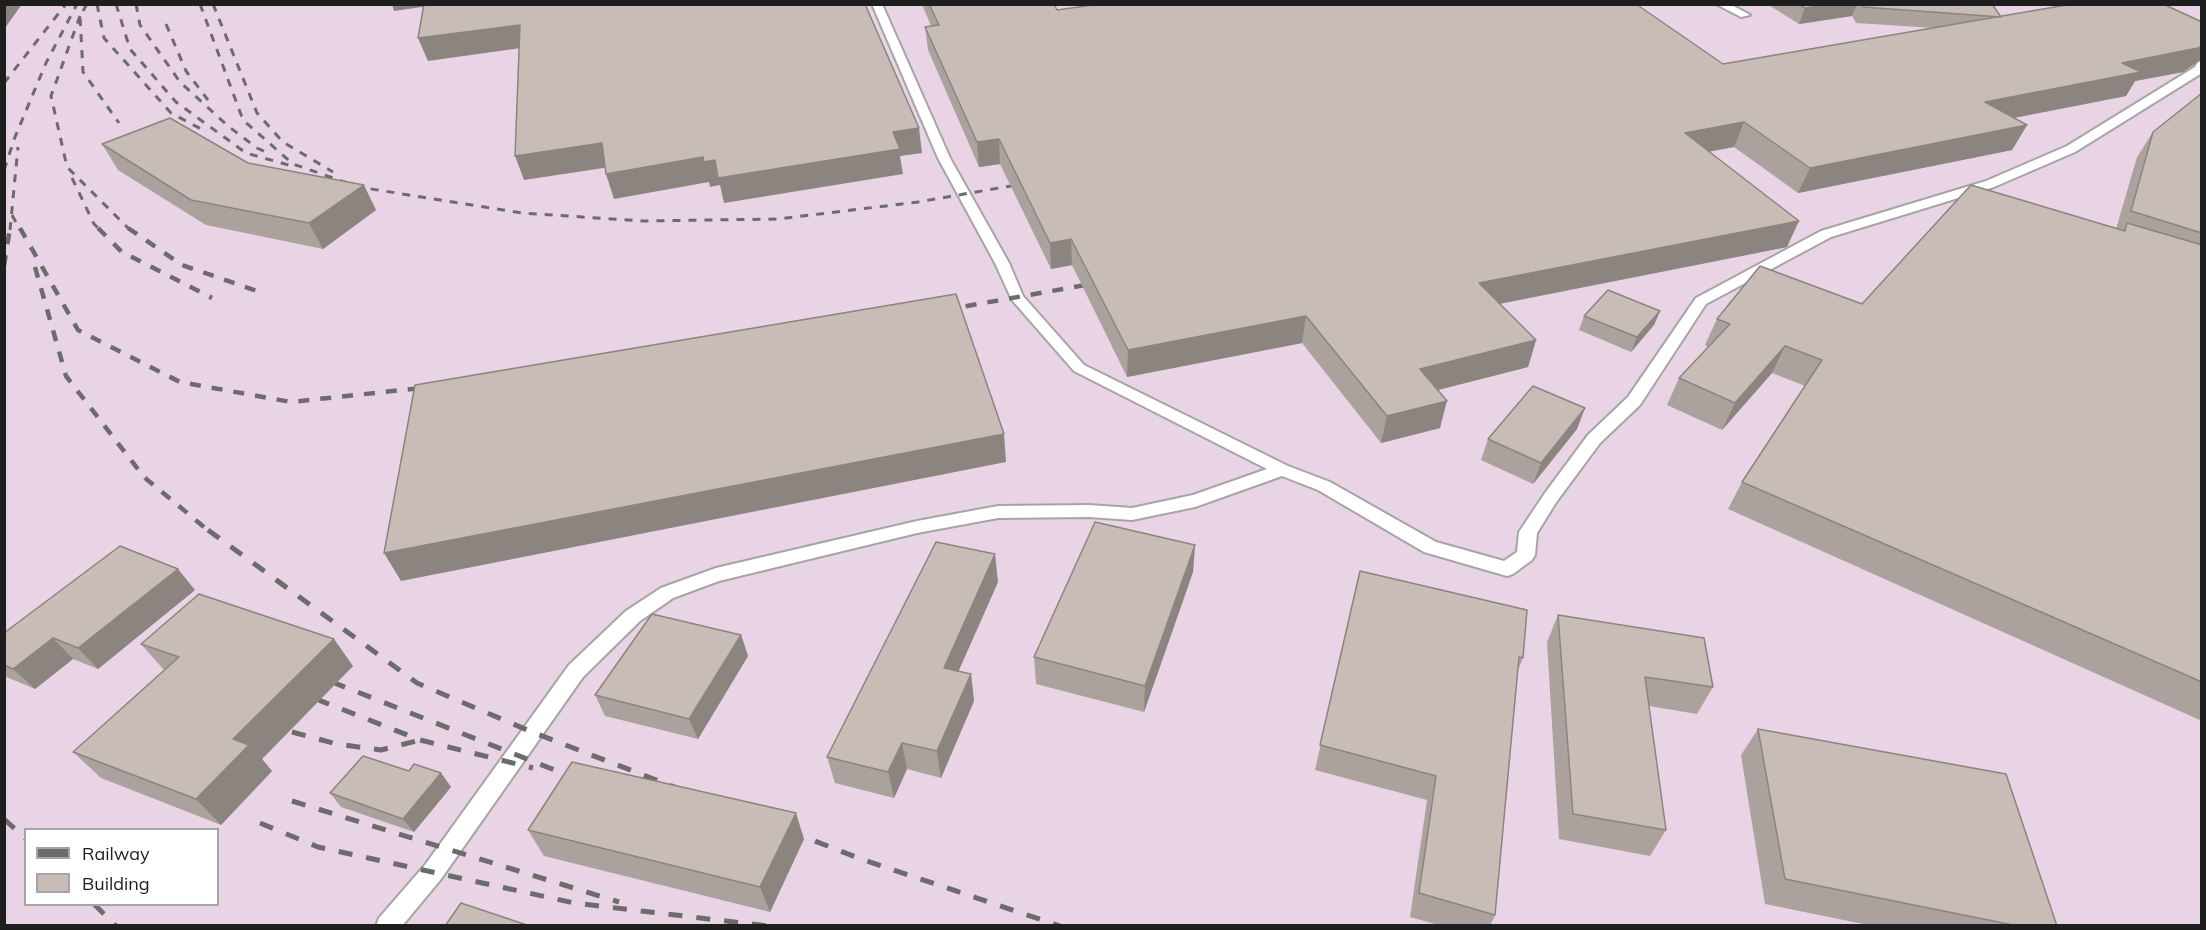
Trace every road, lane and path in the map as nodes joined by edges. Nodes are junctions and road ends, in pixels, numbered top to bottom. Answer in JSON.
{"nodes":[{"id":1,"x":877,"y":4,"type":"edge"},
{"id":2,"x":1721,"y":4,"type":"edge"},
{"id":3,"x":1745,"y":15,"type":"dead end"},
{"id":4,"x":2202,"y":64,"type":"edge"},
{"id":5,"x":1955,"y":194,"type":"junction"},
{"id":6,"x":1977,"y":201,"type":"edge"},
{"id":7,"x":1282,"y":470,"type":"junction"},
{"id":8,"x":387,"y":926,"type":"edge"}],
"edges":[{"from":1,"to":7,"type":"lane"},
{"from":2,"to":3,"type":"lane"},
{"from":4,"to":5,"type":"lane"},
{"from":5,"to":6,"type":"lane"},
{"from":5,"to":7,"type":"lane"},
{"from":7,"to":8,"type":"lane"}]}
